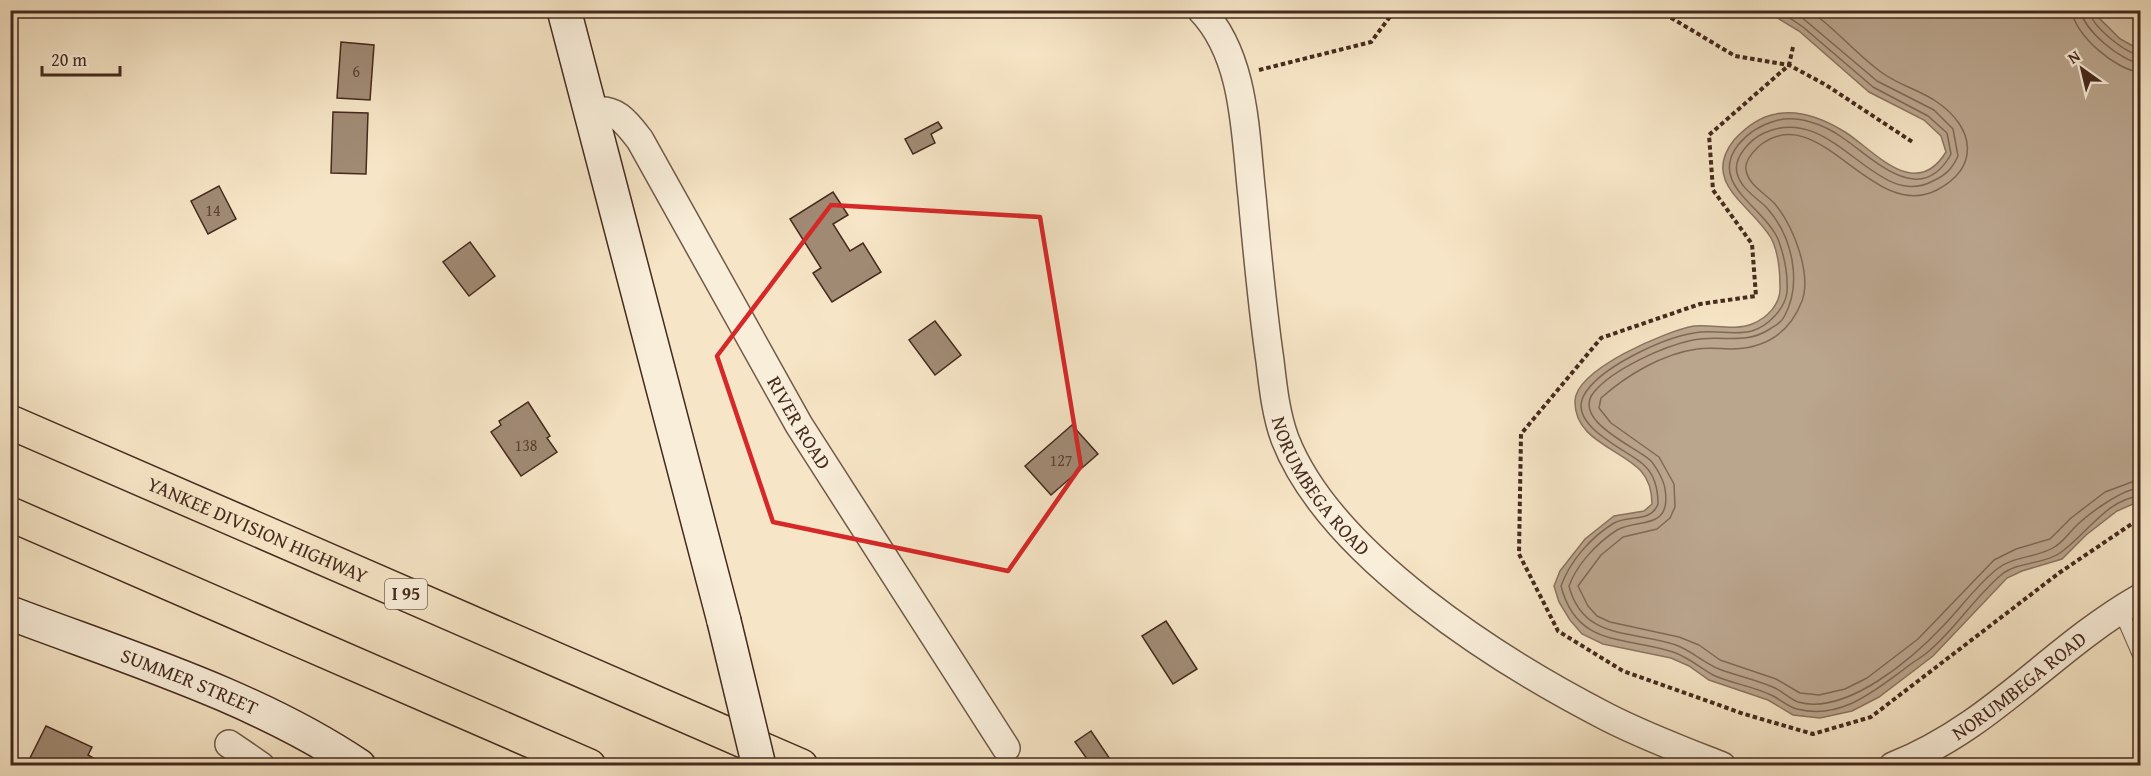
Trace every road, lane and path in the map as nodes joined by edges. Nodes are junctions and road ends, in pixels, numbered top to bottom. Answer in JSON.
{"nodes":[{"id":1,"x":564,"y":10,"type":"edge"},
{"id":2,"x":1201,"y":10,"type":"edge"},
{"id":3,"x":1395,"y":10,"type":"edge"},
{"id":4,"x":1658,"y":10,"type":"edge"},
{"id":5,"x":1793,"y":47,"type":"dead end"},
{"id":6,"x":1789,"y":65,"type":"junction"},
{"id":7,"x":1235,"y":76,"type":"junction"},
{"id":8,"x":592,"y":112,"type":"junction"},
{"id":9,"x":1914,"y":142,"type":"dead end"},
{"id":10,"x":10,"y":422,"type":"edge"},
{"id":11,"x":10,"y":514,"type":"edge"},
{"id":12,"x":2140,"y":521,"type":"edge"},
{"id":13,"x":2130,"y":604,"type":"edge"},
{"id":14,"x":10,"y":613,"type":"edge"},
{"id":15,"x":2140,"y":655,"type":"edge"},
{"id":16,"x":229,"y":744,"type":"dead end"},
{"id":17,"x":1006,"y":748,"type":"dead end"},
{"id":18,"x":261,"y":765,"type":"edge"},
{"id":19,"x":360,"y":765,"type":"edge"},
{"id":20,"x":589,"y":765,"type":"edge"},
{"id":21,"x":759,"y":765,"type":"edge"},
{"id":22,"x":801,"y":765,"type":"edge"},
{"id":23,"x":1722,"y":765,"type":"edge"},
{"id":24,"x":1893,"y":765,"type":"edge"}],
"edges":[{"from":1,"to":8,"type":"main road"},
{"from":2,"to":7,"type":"street","name":"NORUMBEGA ROAD"},
{"from":3,"to":7,"type":"path"},
{"from":4,"to":6,"type":"path"},
{"from":5,"to":6,"type":"path"},
{"from":6,"to":9,"type":"path"},
{"from":6,"to":12,"type":"path"},
{"from":7,"to":23,"type":"street","name":"NORUMBEGA ROAD"},
{"from":8,"to":17,"type":"street","name":"RIVER ROAD"},
{"from":8,"to":21,"type":"main road","bridge":true},
{"from":10,"to":22,"type":"highway","name":"YANKEE DIVISION HIGHWAY","number":"I 95"},
{"from":11,"to":20,"type":"highway"},
{"from":13,"to":15,"type":"lane"},
{"from":13,"to":24,"type":"street","name":"NORUMBEGA ROAD"},
{"from":14,"to":19,"type":"main road","name":"SUMMER STREET"},
{"from":16,"to":18,"type":"street"}]}
